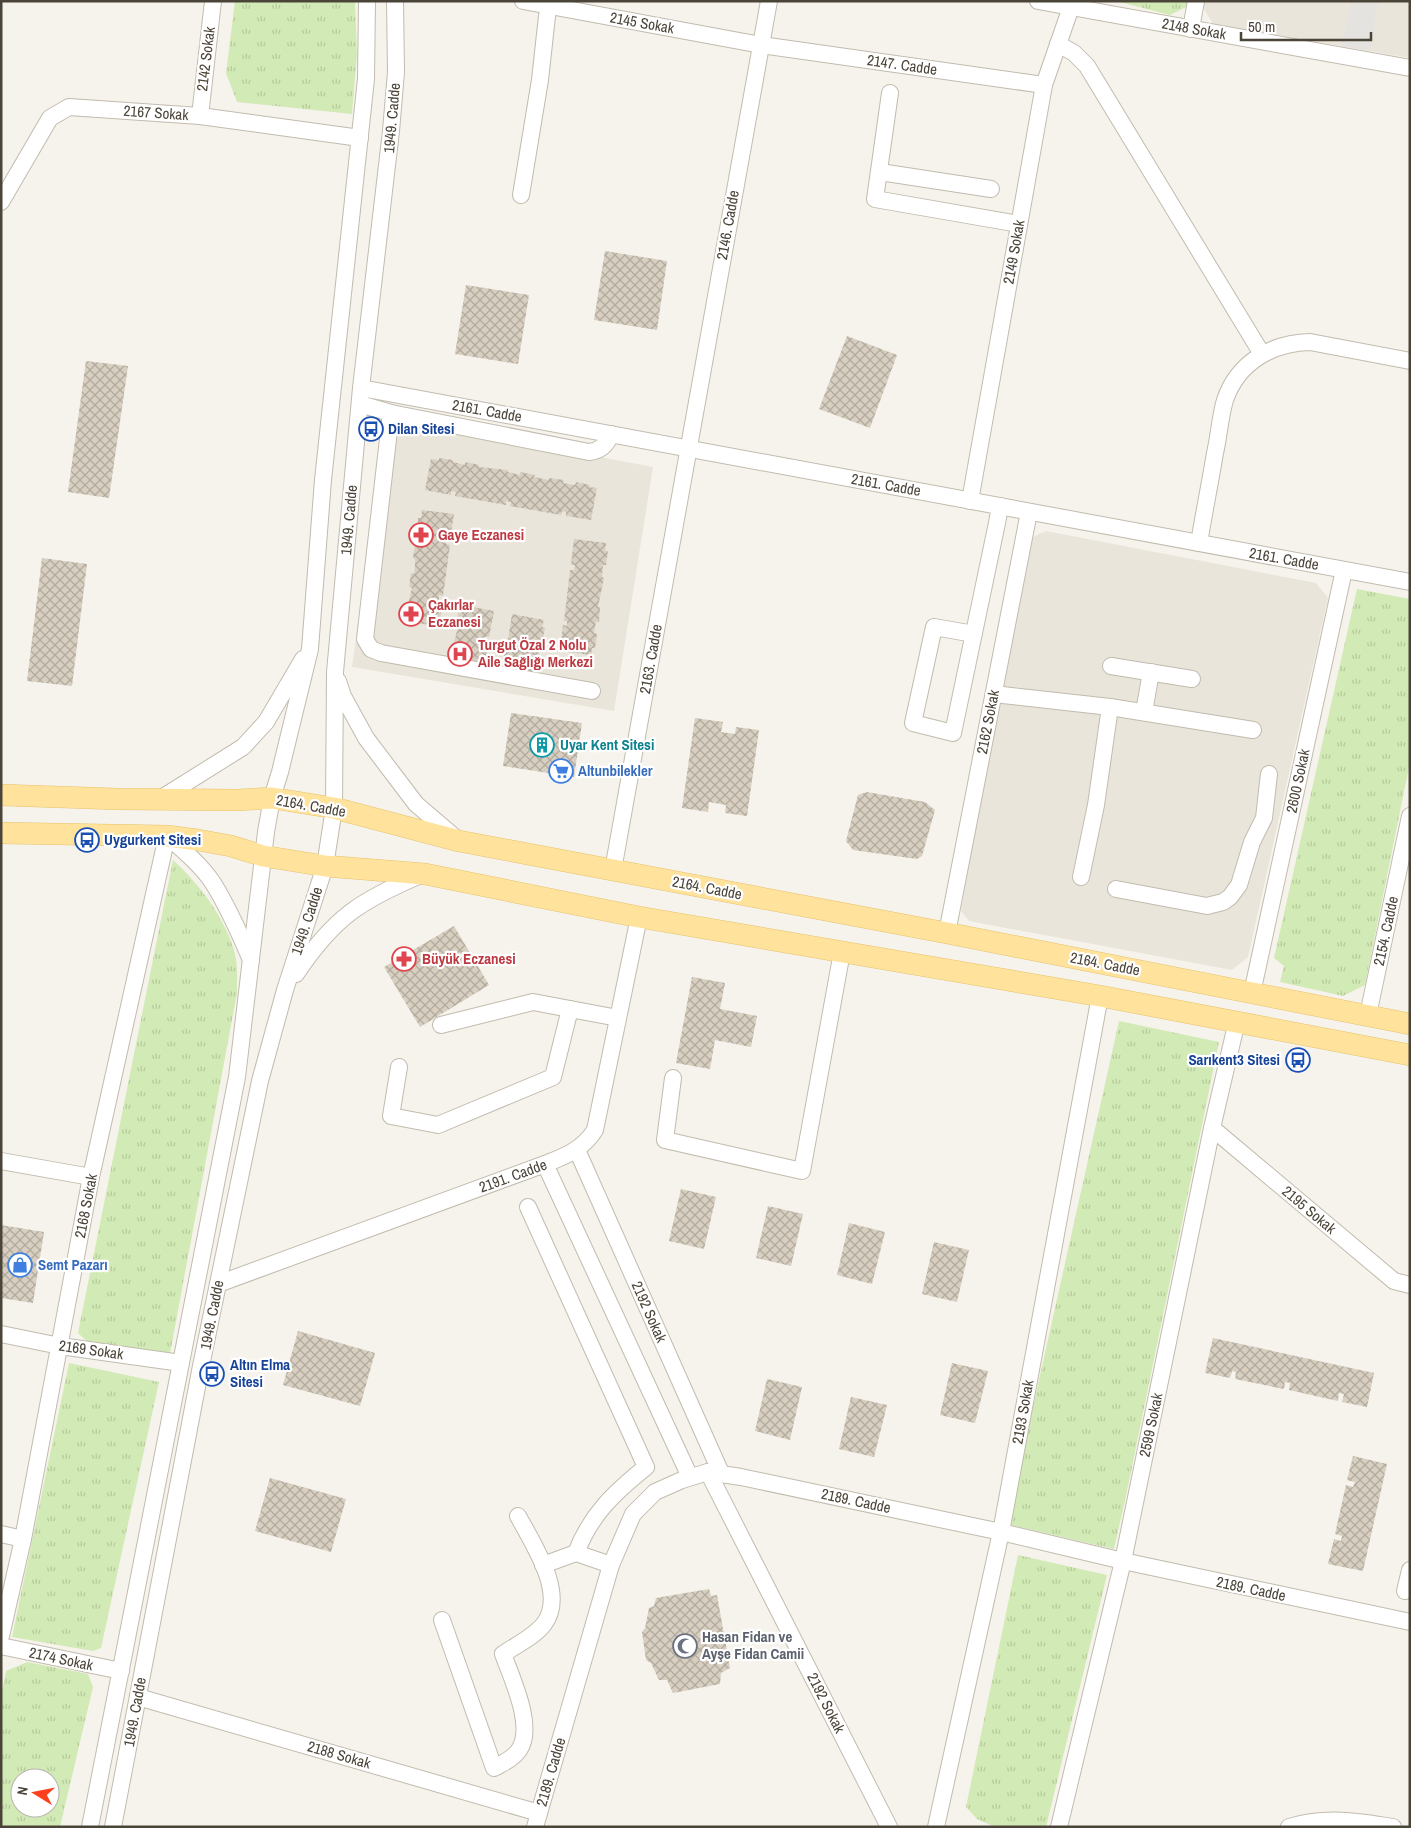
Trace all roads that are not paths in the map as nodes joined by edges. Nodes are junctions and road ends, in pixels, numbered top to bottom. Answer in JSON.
{"nodes":[{"id":1,"x":213,"y":1,"type":"edge"},
{"id":2,"x":367,"y":1,"type":"edge"},
{"id":3,"x":395,"y":1,"type":"edge"},
{"id":4,"x":523,"y":1,"type":"edge"},
{"id":5,"x":769,"y":1,"type":"edge"},
{"id":6,"x":1038,"y":1,"type":"edge"},
{"id":7,"x":1196,"y":1,"type":"edge"},
{"id":8,"x":550,"y":6,"type":"junction"},
{"id":9,"x":1081,"y":6,"type":"edge"},
{"id":10,"x":1191,"y":29,"type":"junction"},
{"id":11,"x":1058,"y":44,"type":"junction"},
{"id":12,"x":761,"y":45,"type":"junction"},
{"id":13,"x":1410,"y":68,"type":"edge"},
{"id":14,"x":1044,"y":86,"type":"junction"},
{"id":15,"x":890,"y":93,"type":"dead end"},
{"id":16,"x":200,"y":116,"type":"junction"},
{"id":17,"x":360,"y":138,"type":"junction"},
{"id":18,"x":880,"y":172,"type":"junction"},
{"id":19,"x":990,"y":189,"type":"dead end"},
{"id":20,"x":521,"y":195,"type":"dead end"},
{"id":21,"x":1,"y":202,"type":"edge"},
{"id":22,"x":1019,"y":224,"type":"junction"},
{"id":23,"x":1262,"y":354,"type":"junction"},
{"id":24,"x":1410,"y":361,"type":"edge"},
{"id":25,"x":361,"y":396,"type":"junction"},
{"id":26,"x":391,"y":413,"type":"junction"},
{"id":27,"x":611,"y":434,"type":"junction"},
{"id":28,"x":688,"y":448,"type":"junction"},
{"id":29,"x":970,"y":501,"type":"junction"},
{"id":30,"x":1000,"y":506,"type":"junction"},
{"id":31,"x":1029,"y":512,"type":"junction"},
{"id":32,"x":1199,"y":543,"type":"junction"},
{"id":33,"x":1344,"y":570,"type":"junction"},
{"id":34,"x":1410,"y":582,"type":"edge"},
{"id":35,"x":974,"y":634,"type":"junction"},
{"id":36,"x":338,"y":637,"type":"junction"},
{"id":37,"x":365,"y":639,"type":"junction"},
{"id":38,"x":310,"y":649,"type":"junction"},
{"id":39,"x":1111,"y":666,"type":"dead end"},
{"id":40,"x":335,"y":672,"type":"junction"},
{"id":41,"x":1151,"y":672,"type":"junction"},
{"id":42,"x":1192,"y":679,"type":"dead end"},
{"id":43,"x":592,"y":691,"type":"dead end"},
{"id":44,"x":994,"y":694,"type":"junction"},
{"id":45,"x":1110,"y":707,"type":"junction"},
{"id":46,"x":1144,"y":712,"type":"junction"},
{"id":47,"x":1253,"y":730,"type":"dead end"},
{"id":48,"x":1269,"y":774,"type":"dead end"},
{"id":49,"x":1,"y":795,"type":"edge"},
{"id":50,"x":272,"y":798,"type":"junction"},
{"id":51,"x":160,"y":799,"type":"junction"},
{"id":52,"x":334,"y":808,"type":"junction"},
{"id":53,"x":1410,"y":816,"type":"edge"},
{"id":54,"x":1264,"y":818,"type":"junction"},
{"id":55,"x":1289,"y":823,"type":"junction"},
{"id":56,"x":1,"y":833,"type":"edge"},
{"id":57,"x":167,"y":836,"type":"junction"},
{"id":58,"x":459,"y":841,"type":"junction"},
{"id":59,"x":1406,"y":851,"type":"edge"},
{"id":60,"x":263,"y":856,"type":"junction"},
{"id":61,"x":324,"y":866,"type":"junction"},
{"id":62,"x":613,"y":870,"type":"junction"},
{"id":63,"x":425,"y":874,"type":"junction"},
{"id":64,"x":1081,"y":878,"type":"dead end"},
{"id":65,"x":1116,"y":888,"type":"dead end"},
{"id":66,"x":639,"y":917,"type":"junction"},
{"id":67,"x":947,"y":933,"type":"junction"},
{"id":68,"x":842,"y":952,"type":"junction"},
{"id":69,"x":252,"y":962,"type":"junction"},
{"id":70,"x":285,"y":990,"type":"junction"},
{"id":71,"x":1252,"y":993,"type":"junction"},
{"id":72,"x":1100,"y":996,"type":"junction"},
{"id":73,"x":570,"y":1009,"type":"junction"},
{"id":74,"x":1368,"y":1016,"type":"junction"},
{"id":75,"x":618,"y":1018,"type":"junction"},
{"id":76,"x":1236,"y":1021,"type":"junction"},
{"id":77,"x":1410,"y":1024,"type":"edge"},
{"id":78,"x":442,"y":1025,"type":"dead end"},
{"id":79,"x":1410,"y":1055,"type":"edge"},
{"id":80,"x":399,"y":1067,"type":"dead end"},
{"id":81,"x":673,"y":1078,"type":"dead end"},
{"id":82,"x":1212,"y":1128,"type":"junction"},
{"id":83,"x":577,"y":1150,"type":"junction"},
{"id":84,"x":1,"y":1161,"type":"edge"},
{"id":85,"x":545,"y":1164,"type":"junction"},
{"id":86,"x":91,"y":1177,"type":"junction"},
{"id":87,"x":528,"y":1207,"type":"dead end"},
{"id":88,"x":218,"y":1284,"type":"junction"},
{"id":89,"x":1410,"y":1285,"type":"edge"},
{"id":90,"x":1,"y":1334,"type":"edge"},
{"id":91,"x":60,"y":1346,"type":"junction"},
{"id":92,"x":181,"y":1363,"type":"junction"},
{"id":93,"x":715,"y":1473,"type":"junction"},
{"id":94,"x":690,"y":1478,"type":"junction"},
{"id":95,"x":518,"y":1516,"type":"dead end"},
{"id":96,"x":1001,"y":1532,"type":"junction"},
{"id":97,"x":1,"y":1534,"type":"edge"},
{"id":98,"x":23,"y":1539,"type":"junction"},
{"id":99,"x":576,"y":1553,"type":"junction"},
{"id":100,"x":1123,"y":1561,"type":"junction"},
{"id":101,"x":543,"y":1565,"type":"junction"},
{"id":102,"x":611,"y":1565,"type":"junction"},
{"id":103,"x":1410,"y":1570,"type":"edge"},
{"id":104,"x":1405,"y":1591,"type":"dead end"},
{"id":105,"x":442,"y":1620,"type":"dead end"},
{"id":106,"x":1410,"y":1622,"type":"edge"},
{"id":107,"x":1,"y":1636,"type":"edge"},
{"id":108,"x":1,"y":1646,"type":"edge"},
{"id":109,"x":121,"y":1671,"type":"junction"},
{"id":110,"x":138,"y":1697,"type":"junction"},
{"id":111,"x":537,"y":1820,"type":"edge"},
{"id":112,"x":1320,"y":1823,"type":"edge"},
{"id":113,"x":1364,"y":1824,"type":"edge"},
{"id":114,"x":940,"y":1826,"type":"edge"},
{"id":115,"x":90,"y":1827,"type":"edge"},
{"id":116,"x":113,"y":1827,"type":"edge"},
{"id":117,"x":889,"y":1827,"type":"edge"},
{"id":118,"x":1059,"y":1827,"type":"edge"},
{"id":119,"x":1288,"y":1827,"type":"edge"},
{"id":120,"x":1393,"y":1827,"type":"edge"}],
"edges":[{"from":1,"to":16,"type":"street","name":"2142 Sokak"},
{"from":2,"to":17,"type":"street","name":"1949. Cadde"},
{"from":3,"to":25,"type":"street","name":"1949. Cadde"},
{"from":4,"to":8,"type":"street","name":"2145 Sokak"},
{"from":5,"to":12,"type":"street","name":"2146. Cadde"},
{"from":6,"to":9,"type":"street","name":"2148 Sokak"},
{"from":7,"to":10,"type":"street"},
{"from":8,"to":12,"type":"street","name":"2145 Sokak"},
{"from":8,"to":20,"type":"street"},
{"from":9,"to":10,"type":"street","name":"2148 Sokak"},
{"from":9,"to":11,"type":"street","name":"2149 Sokak"},
{"from":10,"to":13,"type":"street","name":"2148 Sokak"},
{"from":11,"to":14,"type":"street","name":"2149 Sokak"},
{"from":11,"to":23,"type":"street"},
{"from":12,"to":14,"type":"street","name":"2147. Cadde"},
{"from":12,"to":28,"type":"street","name":"2146. Cadde"},
{"from":14,"to":22,"type":"street","name":"2149 Sokak"},
{"from":15,"to":18,"type":"street"},
{"from":16,"to":17,"type":"street","name":"2167 Sokak"},
{"from":16,"to":21,"type":"street","name":"2167 Sokak"},
{"from":17,"to":38,"type":"street","name":"1949. Cadde"},
{"from":18,"to":19,"type":"street"},
{"from":18,"to":22,"type":"street"},
{"from":22,"to":29,"type":"street","name":"2149 Sokak"},
{"from":23,"to":24,"type":"street"},
{"from":23,"to":32,"type":"street"},
{"from":25,"to":26,"type":"street"},
{"from":25,"to":27,"type":"street","name":"2161. Cadde"},
{"from":25,"to":36,"type":"street","name":"1949. Cadde"},
{"from":26,"to":27,"type":"street"},
{"from":26,"to":37,"type":"street"},
{"from":27,"to":28,"type":"street","name":"2161. Cadde"},
{"from":28,"to":29,"type":"street","name":"2161. Cadde"},
{"from":28,"to":62,"type":"street","name":"2163. Cadde"},
{"from":29,"to":30,"type":"street","name":"2161. Cadde"},
{"from":30,"to":31,"type":"street","name":"2161. Cadde"},
{"from":30,"to":35,"type":"street"},
{"from":31,"to":32,"type":"street","name":"2161. Cadde"},
{"from":31,"to":44,"type":"street","name":"2162 Sokak"},
{"from":32,"to":33,"type":"street","name":"2161. Cadde"},
{"from":33,"to":34,"type":"street","name":"2161. Cadde"},
{"from":33,"to":55,"type":"street","name":"2600 Sokak"},
{"from":35,"to":35,"type":"street"},
{"from":36,"to":37,"type":"street"},
{"from":36,"to":40,"type":"street","name":"1949. Cadde"},
{"from":37,"to":43,"type":"street"},
{"from":38,"to":50,"type":"street","name":"1949. Cadde"},
{"from":38,"to":51,"type":"street"},
{"from":39,"to":41,"type":"street"},
{"from":40,"to":52,"type":"street","name":"1949. Cadde"},
{"from":40,"to":58,"type":"street"},
{"from":41,"to":42,"type":"street"},
{"from":41,"to":46,"type":"street"},
{"from":44,"to":45,"type":"street"},
{"from":44,"to":67,"type":"street","name":"2162 Sokak"},
{"from":45,"to":46,"type":"street"},
{"from":45,"to":64,"type":"street"},
{"from":46,"to":47,"type":"street"},
{"from":48,"to":54,"type":"street"},
{"from":49,"to":51,"type":"main road","name":"2164. Cadde"},
{"from":50,"to":51,"type":"main road","name":"2164. Cadde"},
{"from":50,"to":52,"type":"main road","name":"2164. Cadde"},
{"from":50,"to":60,"type":"street","name":"1949. Cadde"},
{"from":52,"to":58,"type":"main road","name":"2164. Cadde"},
{"from":52,"to":61,"type":"street","name":"1949. Cadde"},
{"from":53,"to":59,"type":"street","name":"2154. Cadde"},
{"from":54,"to":55,"type":"street"},
{"from":54,"to":65,"type":"street"},
{"from":55,"to":71,"type":"street","name":"2600 Sokak"},
{"from":56,"to":57,"type":"main road"},
{"from":57,"to":60,"type":"main road"},
{"from":57,"to":69,"type":"street"},
{"from":57,"to":86,"type":"street","name":"2168 Sokak"},
{"from":58,"to":62,"type":"main road","name":"2164. Cadde"},
{"from":59,"to":74,"type":"street","name":"2154. Cadde"},
{"from":60,"to":61,"type":"main road"},
{"from":60,"to":69,"type":"street","name":"1949. Cadde"},
{"from":61,"to":63,"type":"main road"},
{"from":61,"to":70,"type":"street","name":"1949. Cadde"},
{"from":62,"to":67,"type":"main road","name":"2164. Cadde"},
{"from":63,"to":66,"type":"main road"},
{"from":63,"to":70,"type":"street"},
{"from":66,"to":68,"type":"main road"},
{"from":66,"to":75,"type":"street","name":"2191. Cadde"},
{"from":67,"to":71,"type":"main road","name":"2164. Cadde"},
{"from":68,"to":72,"type":"main road"},
{"from":68,"to":81,"type":"street"},
{"from":69,"to":92,"type":"street","name":"1949. Cadde"},
{"from":70,"to":88,"type":"street","name":"1949. Cadde"},
{"from":71,"to":74,"type":"main road","name":"2164. Cadde"},
{"from":72,"to":76,"type":"main road"},
{"from":72,"to":96,"type":"street","name":"2193 Sokak"},
{"from":73,"to":75,"type":"street"},
{"from":73,"to":78,"type":"street"},
{"from":73,"to":80,"type":"street"},
{"from":74,"to":77,"type":"main road","name":"2164. Cadde"},
{"from":75,"to":83,"type":"street","name":"2191. Cadde"},
{"from":76,"to":79,"type":"main road"},
{"from":76,"to":82,"type":"street","name":"2599 Sokak"},
{"from":82,"to":89,"type":"street","name":"2195 Sokak"},
{"from":82,"to":100,"type":"street","name":"2599 Sokak"},
{"from":83,"to":85,"type":"street","name":"2191. Cadde"},
{"from":83,"to":93,"type":"street","name":"2192 Sokak"},
{"from":84,"to":86,"type":"street"},
{"from":85,"to":88,"type":"street","name":"2191. Cadde"},
{"from":85,"to":94,"type":"street"},
{"from":86,"to":91,"type":"street","name":"2168 Sokak"},
{"from":87,"to":99,"type":"street"},
{"from":88,"to":110,"type":"street","name":"1949. Cadde"},
{"from":90,"to":91,"type":"street","name":"2169 Sokak"},
{"from":91,"to":92,"type":"street","name":"2169 Sokak"},
{"from":91,"to":98,"type":"street","name":"2168 Sokak"},
{"from":92,"to":109,"type":"street","name":"1949. Cadde"},
{"from":93,"to":94,"type":"street","name":"2189. Cadde"},
{"from":93,"to":96,"type":"street","name":"2189. Cadde"},
{"from":93,"to":117,"type":"street","name":"2192 Sokak"},
{"from":94,"to":102,"type":"street","name":"2189. Cadde"},
{"from":95,"to":101,"type":"street"},
{"from":96,"to":100,"type":"street","name":"2189. Cadde"},
{"from":96,"to":114,"type":"street","name":"2193 Sokak"},
{"from":97,"to":98,"type":"street"},
{"from":98,"to":107,"type":"street","name":"2168 Sokak"},
{"from":99,"to":101,"type":"street"},
{"from":99,"to":102,"type":"street"},
{"from":100,"to":106,"type":"street","name":"2189. Cadde"},
{"from":100,"to":118,"type":"street","name":"2599 Sokak"},
{"from":101,"to":105,"type":"street"},
{"from":102,"to":111,"type":"street","name":"2189. Cadde"},
{"from":103,"to":104,"type":"street"},
{"from":108,"to":109,"type":"street","name":"2174 Sokak"},
{"from":109,"to":115,"type":"street","name":"1949. Cadde"},
{"from":110,"to":111,"type":"street","name":"2188 Sokak"},
{"from":110,"to":116,"type":"street","name":"1949. Cadde"},
{"from":112,"to":113,"type":"street"},
{"from":112,"to":119,"type":"street"},
{"from":113,"to":120,"type":"street"}]}
